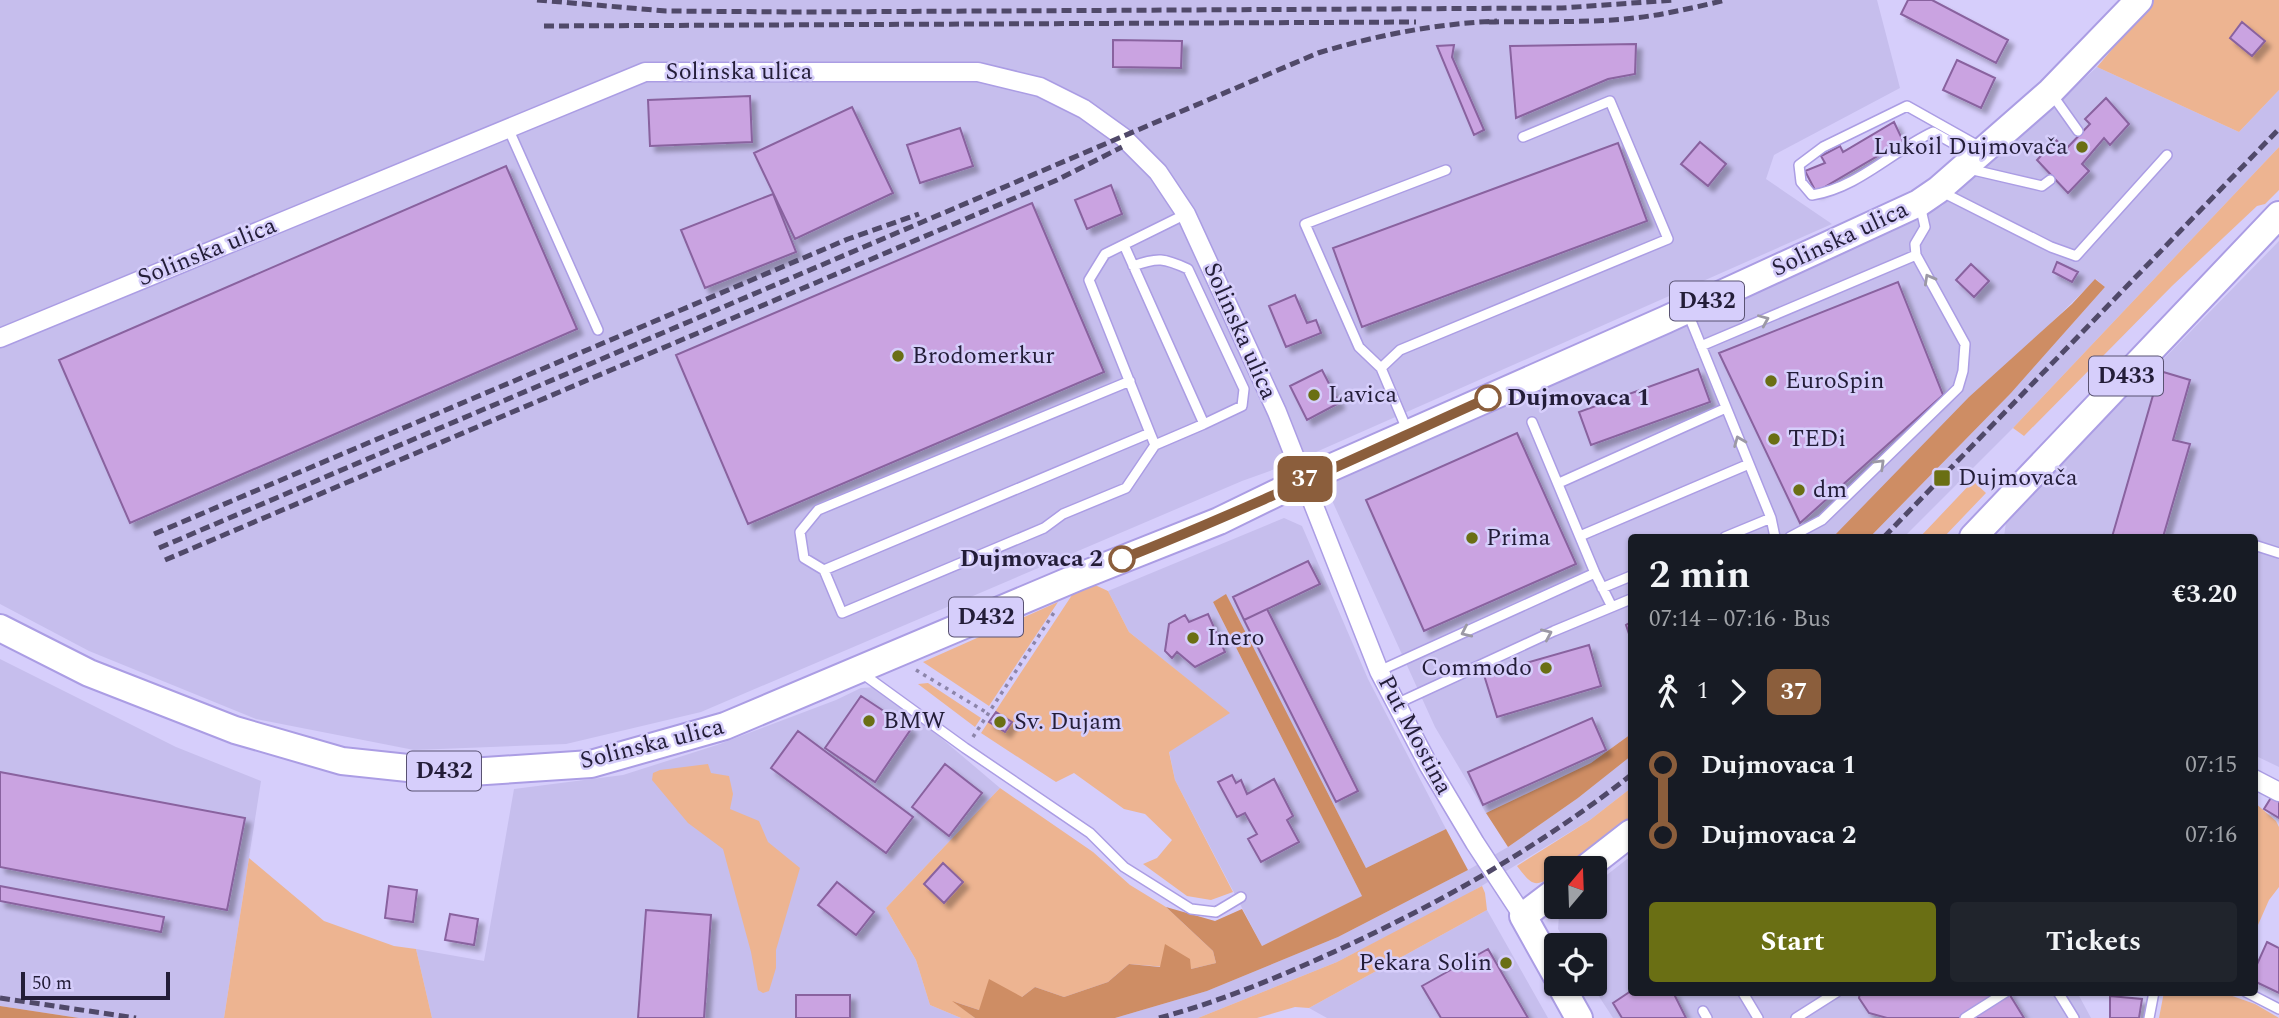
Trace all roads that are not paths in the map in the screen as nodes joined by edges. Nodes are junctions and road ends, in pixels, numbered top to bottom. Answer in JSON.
{"nodes":[{"id":1,"x":2139,"y":0,"type":"edge"},
{"id":2,"x":2050,"y":92,"type":"junction"},
{"id":3,"x":508,"y":128,"type":"junction"},
{"id":4,"x":2078,"y":131,"type":"dead end"},
{"id":5,"x":1524,"y":136,"type":"dead end"},
{"id":6,"x":2166,"y":155,"type":"dead end"},
{"id":7,"x":1975,"y":158,"type":"junction"},
{"id":8,"x":1446,"y":170,"type":"dead end"},
{"id":9,"x":2050,"y":180,"type":"dead end"},
{"id":10,"x":1927,"y":207,"type":"junction"},
{"id":11,"x":1186,"y":214,"type":"junction"},
{"id":12,"x":2276,"y":222,"type":"edge"},
{"id":13,"x":1124,"y":245,"type":"junction"},
{"id":14,"x":1916,"y":255,"type":"junction"},
{"id":15,"x":1133,"y":266,"type":"junction"},
{"id":16,"x":1686,"y":310,"type":"junction"},
{"id":17,"x":598,"y":330,"type":"dead end"},
{"id":18,"x":0,"y":338,"type":"edge"},
{"id":19,"x":1701,"y":346,"type":"junction"},
{"id":20,"x":1381,"y":368,"type":"junction"},
{"id":21,"x":1130,"y":382,"type":"junction"},
{"id":22,"x":1726,"y":408,"type":"junction"},
{"id":23,"x":1532,"y":422,"type":"dead end"},
{"id":24,"x":1204,"y":424,"type":"junction"},
{"id":25,"x":1150,"y":433,"type":"junction"},
{"id":26,"x":1408,"y":434,"type":"junction"},
{"id":27,"x":1155,"y":444,"type":"junction"},
{"id":28,"x":1749,"y":464,"type":"junction"},
{"id":29,"x":1303,"y":480,"type":"junction"},
{"id":30,"x":1559,"y":483,"type":"junction"},
{"id":31,"x":1771,"y":518,"type":"junction"},
{"id":32,"x":1732,"y":534,"type":"edge"},
{"id":33,"x":1774,"y":534,"type":"edge"},
{"id":34,"x":1796,"y":534,"type":"edge"},
{"id":35,"x":1980,"y":534,"type":"edge"},
{"id":36,"x":1580,"y":536,"type":"junction"},
{"id":37,"x":2258,"y":546,"type":"edge"},
{"id":38,"x":2279,"y":552,"type":"edge"},
{"id":39,"x":824,"y":570,"type":"junction"},
{"id":40,"x":1595,"y":573,"type":"junction"},
{"id":41,"x":1628,"y":577,"type":"edge"},
{"id":42,"x":1602,"y":588,"type":"junction"},
{"id":43,"x":1628,"y":600,"type":"edge"},
{"id":44,"x":1612,"y":607,"type":"junction"},
{"id":45,"x":0,"y":628,"type":"edge"},
{"id":46,"x":859,"y":671,"type":"junction"},
{"id":47,"x":1379,"y":671,"type":"junction"},
{"id":48,"x":1396,"y":704,"type":"junction"},
{"id":49,"x":2258,"y":781,"type":"edge"},
{"id":50,"x":2279,"y":792,"type":"edge"},
{"id":51,"x":1628,"y":836,"type":"edge"},
{"id":52,"x":1602,"y":856,"type":"edge"},
{"id":53,"x":1241,"y":897,"type":"dead end"},
{"id":54,"x":1544,"y":900,"type":"edge"},
{"id":55,"x":1523,"y":916,"type":"junction"},
{"id":56,"x":1544,"y":954,"type":"edge"},
{"id":57,"x":1567,"y":996,"type":"edge"},
{"id":58,"x":1745,"y":996,"type":"edge"},
{"id":59,"x":1831,"y":996,"type":"edge"},
{"id":60,"x":2000,"y":996,"type":"edge"},
{"id":61,"x":2060,"y":996,"type":"edge"},
{"id":62,"x":2153,"y":996,"type":"edge"},
{"id":63,"x":2254,"y":996,"type":"edge"},
{"id":64,"x":2279,"y":1009,"type":"edge"},
{"id":65,"x":1579,"y":1018,"type":"edge"},
{"id":66,"x":1758,"y":1018,"type":"edge"},
{"id":67,"x":1796,"y":1018,"type":"edge"},
{"id":68,"x":1965,"y":1018,"type":"edge"},
{"id":69,"x":2074,"y":1018,"type":"edge"},
{"id":70,"x":2149,"y":1018,"type":"edge"}],
"edges":[{"from":1,"to":2,"type":"main road","name":"Solinska ulica","number":"D432"},
{"from":2,"to":4,"type":"lane"},
{"from":2,"to":7,"type":"main road","name":"Solinska ulica","number":"D432"},
{"from":3,"to":11,"type":"street","name":"Solinska ulica"},
{"from":3,"to":17,"type":"lane"},
{"from":3,"to":18,"type":"street","name":"Solinska ulica"},
{"from":5,"to":20,"type":"lane"},
{"from":6,"to":10,"type":"lane"},
{"from":7,"to":7,"type":"lane"},
{"from":7,"to":9,"type":"lane"},
{"from":7,"to":10,"type":"main road","name":"Solinska ulica","number":"D432"},
{"from":8,"to":20,"type":"lane"},
{"from":10,"to":14,"type":"lane"},
{"from":10,"to":16,"type":"main road","name":"Solinska ulica","number":"D432"},
{"from":11,"to":13,"type":"lane"},
{"from":11,"to":29,"type":"street","name":"Solinska ulica"},
{"from":12,"to":35,"type":"main road","number":"D433"},
{"from":13,"to":15,"type":"lane"},
{"from":13,"to":21,"type":"lane"},
{"from":19,"to":14,"type":"lane","one_way":true},
{"from":34,"to":14,"type":"lane","one_way":true},
{"from":15,"to":24,"type":"lane"},
{"from":15,"to":24,"type":"lane"},
{"from":16,"to":19,"type":"lane"},
{"from":16,"to":26,"type":"main road","name":"Solinska ulica","number":"D432"},
{"from":19,"to":22,"type":"lane"},
{"from":20,"to":26,"type":"lane"},
{"from":21,"to":25,"type":"lane"},
{"from":21,"to":39,"type":"lane"},
{"from":28,"to":22,"type":"lane","one_way":true},
{"from":22,"to":30,"type":"lane"},
{"from":23,"to":30,"type":"lane"},
{"from":24,"to":27,"type":"lane"},
{"from":25,"to":27,"type":"lane"},
{"from":25,"to":39,"type":"lane"},
{"from":26,"to":29,"type":"main road","name":"Solinska ulica","number":"D432"},
{"from":27,"to":39,"type":"lane"},
{"from":28,"to":31,"type":"lane"},
{"from":28,"to":36,"type":"lane"},
{"from":29,"to":46,"type":"main road","name":"Solinska ulica","number":"D432"},
{"from":29,"to":47,"type":"street","name":"Put Mostina"},
{"from":30,"to":36,"type":"lane"},
{"from":31,"to":32,"type":"lane"},
{"from":31,"to":33,"type":"lane"},
{"from":36,"to":40,"type":"lane"},
{"from":37,"to":38,"type":"lane"},
{"from":40,"to":42,"type":"lane"},
{"from":40,"to":47,"type":"lane","one_way":true},
{"from":41,"to":42,"type":"lane"},
{"from":42,"to":44,"type":"lane"},
{"from":43,"to":44,"type":"lane"},
{"from":48,"to":44,"type":"lane","one_way":true},
{"from":45,"to":46,"type":"main road","name":"Solinska ulica","number":"D432"},
{"from":46,"to":53,"type":"lane"},
{"from":47,"to":48,"type":"street","name":"Put Mostina"},
{"from":48,"to":55,"type":"street","name":"Put Mostina"},
{"from":49,"to":50,"type":"street"},
{"from":51,"to":52,"type":"main road"},
{"from":54,"to":55,"type":"main road"},
{"from":55,"to":56,"type":"main road","name":"Put Mostina"},
{"from":57,"to":65,"type":"main road"},
{"from":58,"to":66,"type":"lane"},
{"from":59,"to":67,"type":"lane"},
{"from":60,"to":68,"type":"lane"},
{"from":61,"to":69,"type":"lane"},
{"from":62,"to":70,"type":"lane"},
{"from":63,"to":64,"type":"lane"}]}
